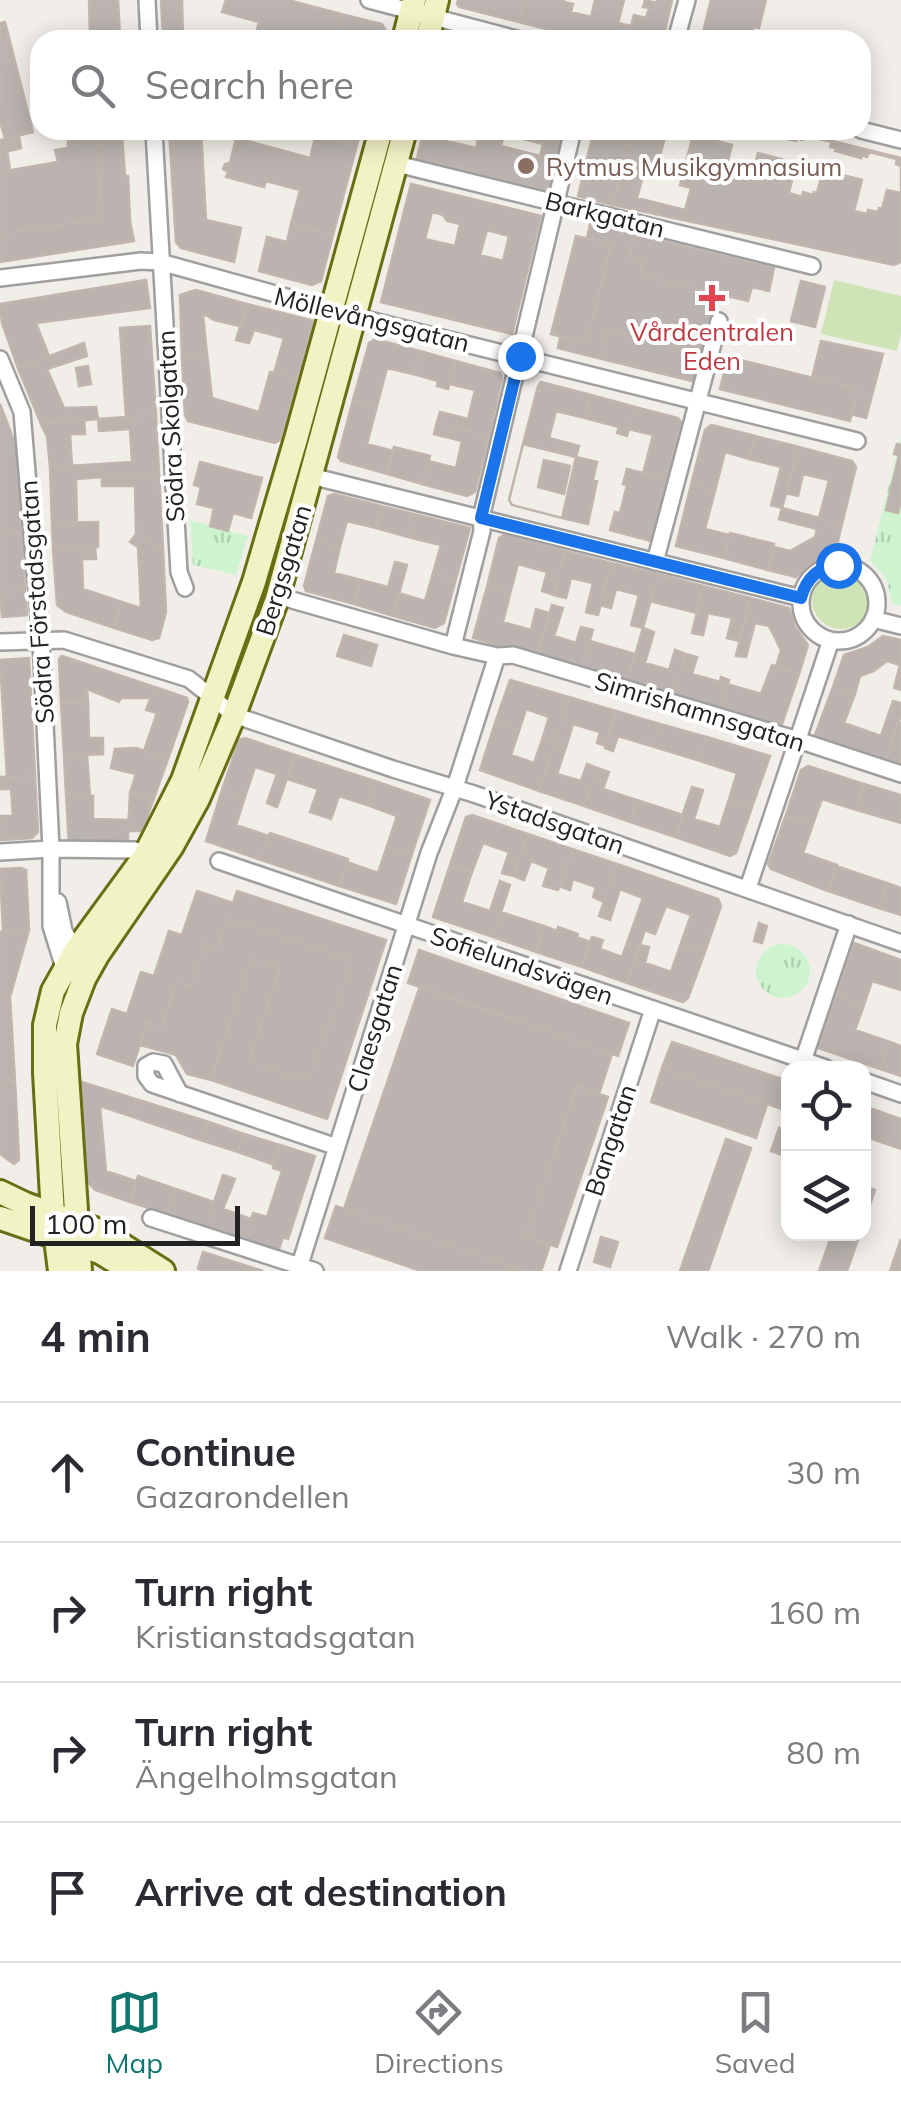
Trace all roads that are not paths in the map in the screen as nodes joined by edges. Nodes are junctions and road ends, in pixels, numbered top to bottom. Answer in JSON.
{"nodes":[{"id":1,"x":147,"y":0,"type":"edge"},
{"id":2,"x":369,"y":0,"type":"edge"},
{"id":3,"x":687,"y":0,"type":"edge"},
{"id":4,"x":424,"y":14,"type":"edge"},
{"id":5,"x":148,"y":30,"type":"edge"},
{"id":6,"x":483,"y":30,"type":"edge"},
{"id":7,"x":679,"y":30,"type":"edge"},
{"id":8,"x":871,"y":132,"type":"edge"},
{"id":9,"x":154,"y":140,"type":"edge"},
{"id":10,"x":380,"y":140,"type":"edge"},
{"id":11,"x":403,"y":140,"type":"edge"},
{"id":12,"x":571,"y":140,"type":"edge"},
{"id":13,"x":901,"y":140,"type":"edge"},
{"id":14,"x":397,"y":164,"type":"junction"},
{"id":15,"x":556,"y":202,"type":"junction"},
{"id":16,"x":160,"y":262,"type":"junction"},
{"id":17,"x":812,"y":266,"type":"dead end"},
{"id":18,"x":0,"y":278,"type":"edge"},
{"id":19,"x":343,"y":313,"type":"junction"},
{"id":20,"x":718,"y":321,"type":"dead end"},
{"id":21,"x":520,"y":356,"type":"junction"},
{"id":22,"x":0,"y":360,"type":"edge"},
{"id":23,"x":698,"y":402,"type":"junction"},
{"id":24,"x":857,"y":440,"type":"dead end"},
{"id":25,"x":310,"y":476,"type":"junction"},
{"id":26,"x":481,"y":518,"type":"junction"},
{"id":27,"x":656,"y":562,"type":"junction"},
{"id":28,"x":184,"y":588,"type":"dead end"},
{"id":29,"x":278,"y":596,"type":"junction"},
{"id":30,"x":801,"y":598,"type":"junction"},
{"id":31,"x":873,"y":619,"type":"junction"},
{"id":32,"x":901,"y":626,"type":"edge"},
{"id":33,"x":42,"y":640,"type":"junction"},
{"id":34,"x":831,"y":640,"type":"junction"},
{"id":35,"x":0,"y":642,"type":"edge"},
{"id":36,"x":453,"y":646,"type":"junction"},
{"id":37,"x":497,"y":656,"type":"junction"},
{"id":38,"x":213,"y":698,"type":"junction"},
{"id":39,"x":234,"y":715,"type":"junction"},
{"id":40,"x":798,"y":740,"type":"junction"},
{"id":41,"x":901,"y":774,"type":"edge"},
{"id":42,"x":455,"y":788,"type":"junction"},
{"id":43,"x":51,"y":849,"type":"junction"},
{"id":44,"x":134,"y":850,"type":"dead end"},
{"id":45,"x":0,"y":852,"type":"edge"},
{"id":46,"x":219,"y":861,"type":"dead end"},
{"id":47,"x":748,"y":888,"type":"junction"},
{"id":48,"x":849,"y":924,"type":"junction"},
{"id":49,"x":406,"y":925,"type":"junction"},
{"id":50,"x":901,"y":943,"type":"edge"},
{"id":51,"x":76,"y":950,"type":"junction"},
{"id":52,"x":74,"y":975,"type":"junction"},
{"id":53,"x":652,"y":1009,"type":"junction"},
{"id":54,"x":803,"y":1061,"type":"joint"},
{"id":55,"x":871,"y":1083,"type":"edge"},
{"id":56,"x":180,"y":1094,"type":"dead end"},
{"id":57,"x":901,"y":1094,"type":"edge"},
{"id":58,"x":337,"y":1147,"type":"junction"},
{"id":59,"x":0,"y":1192,"type":"edge"},
{"id":60,"x":0,"y":1218,"type":"edge"},
{"id":61,"x":151,"y":1218,"type":"dead end"},
{"id":62,"x":54,"y":1225,"type":"junction"},
{"id":63,"x":78,"y":1233,"type":"junction"},
{"id":64,"x":304,"y":1269,"type":"edge"},
{"id":65,"x":60,"y":1271,"type":"edge"},
{"id":66,"x":80,"y":1271,"type":"edge"},
{"id":67,"x":131,"y":1271,"type":"edge"},
{"id":68,"x":163,"y":1271,"type":"edge"},
{"id":69,"x":568,"y":1271,"type":"edge"}],
"edges":[{"from":1,"to":5,"type":"street"},
{"from":2,"to":4,"type":"street"},
{"from":3,"to":7,"type":"street"},
{"from":4,"to":6,"type":"street"},
{"from":8,"to":13,"type":"street"},
{"from":9,"to":16,"type":"street","name":"Södra Skolgatan"},
{"from":10,"to":19,"type":"street","name":"Bergsgatan"},
{"from":11,"to":14,"type":"street","name":"Bergsgatan"},
{"from":12,"to":15,"type":"street"},
{"from":14,"to":15,"type":"street","name":"Barkgatan"},
{"from":14,"to":19,"type":"street","name":"Bergsgatan"},
{"from":15,"to":17,"type":"street","name":"Barkgatan"},
{"from":15,"to":21,"type":"street"},
{"from":16,"to":18,"type":"street","name":"Möllevångsgatan"},
{"from":16,"to":19,"type":"street","name":"Möllevångsgatan"},
{"from":16,"to":28,"type":"street","name":"Södra Skolgatan"},
{"from":19,"to":21,"type":"street","name":"Möllevångsgatan"},
{"from":19,"to":25,"type":"street","name":"Bergsgatan"},
{"from":19,"to":38,"type":"street","name":"Bergsgatan"},
{"from":20,"to":23,"type":"street"},
{"from":21,"to":23,"type":"street","name":"Möllevångsgatan"},
{"from":21,"to":26,"type":"street"},
{"from":22,"to":33,"type":"street","name":"Södra Förstadsgatan"},
{"from":23,"to":24,"type":"street","name":"Möllevångsgatan"},
{"from":23,"to":27,"type":"street"},
{"from":25,"to":26,"type":"street"},
{"from":25,"to":29,"type":"street","name":"Bergsgatan"},
{"from":26,"to":27,"type":"street"},
{"from":26,"to":36,"type":"street"},
{"from":27,"to":30,"type":"street"},
{"from":29,"to":36,"type":"street","name":"Simrishamnsgatan"},
{"from":29,"to":39,"type":"street","name":"Bergsgatan"},
{"from":30,"to":31,"type":"street"},
{"from":30,"to":34,"type":"street"},
{"from":31,"to":32,"type":"street"},
{"from":31,"to":34,"type":"street"},
{"from":33,"to":35,"type":"street","name":"Ystadsgatan"},
{"from":33,"to":38,"type":"street","name":"Ystadsgatan"},
{"from":33,"to":43,"type":"street","name":"Södra Förstadsgatan"},
{"from":34,"to":40,"type":"street"},
{"from":36,"to":37,"type":"street","name":"Simrishamnsgatan"},
{"from":37,"to":40,"type":"street","name":"Simrishamnsgatan"},
{"from":37,"to":42,"type":"street","name":"Claesgatan"},
{"from":38,"to":39,"type":"street","name":"Ystadsgatan"},
{"from":38,"to":51,"type":"street","name":"Bergsgatan"},
{"from":39,"to":42,"type":"street","name":"Ystadsgatan"},
{"from":39,"to":52,"type":"street","name":"Bergsgatan"},
{"from":40,"to":41,"type":"street","name":"Simrishamnsgatan"},
{"from":40,"to":47,"type":"street"},
{"from":42,"to":47,"type":"street","name":"Ystadsgatan"},
{"from":42,"to":49,"type":"street","name":"Claesgatan"},
{"from":43,"to":44,"type":"street"},
{"from":43,"to":45,"type":"street"},
{"from":43,"to":51,"type":"street","name":"Södra Förstadsgatan"},
{"from":43,"to":52,"type":"street","name":"Södra Förstadsgatan"},
{"from":46,"to":49,"type":"street","name":"Sofielundsvägen"},
{"from":47,"to":48,"type":"street","name":"Ystadsgatan"},
{"from":48,"to":50,"type":"street","name":"Ystadsgatan"},
{"from":48,"to":54,"type":"street"},
{"from":49,"to":53,"type":"street","name":"Sofielundsvägen"},
{"from":49,"to":58,"type":"street","name":"Claesgatan"},
{"from":51,"to":52,"type":"street"},
{"from":52,"to":62,"type":"street"},
{"from":52,"to":63,"type":"street"},
{"from":53,"to":54,"type":"street","name":"Sofielundsvägen"},
{"from":53,"to":69,"type":"street","name":"Bangatan"},
{"from":55,"to":57,"type":"street"},
{"from":56,"to":58,"type":"street"},
{"from":58,"to":64,"type":"street","name":"Claesgatan"},
{"from":59,"to":62,"type":"street"},
{"from":60,"to":62,"type":"street"},
{"from":61,"to":64,"type":"street"},
{"from":62,"to":63,"type":"street"},
{"from":62,"to":65,"type":"street"},
{"from":63,"to":66,"type":"street"},
{"from":63,"to":67,"type":"street"},
{"from":63,"to":68,"type":"street"}]}
